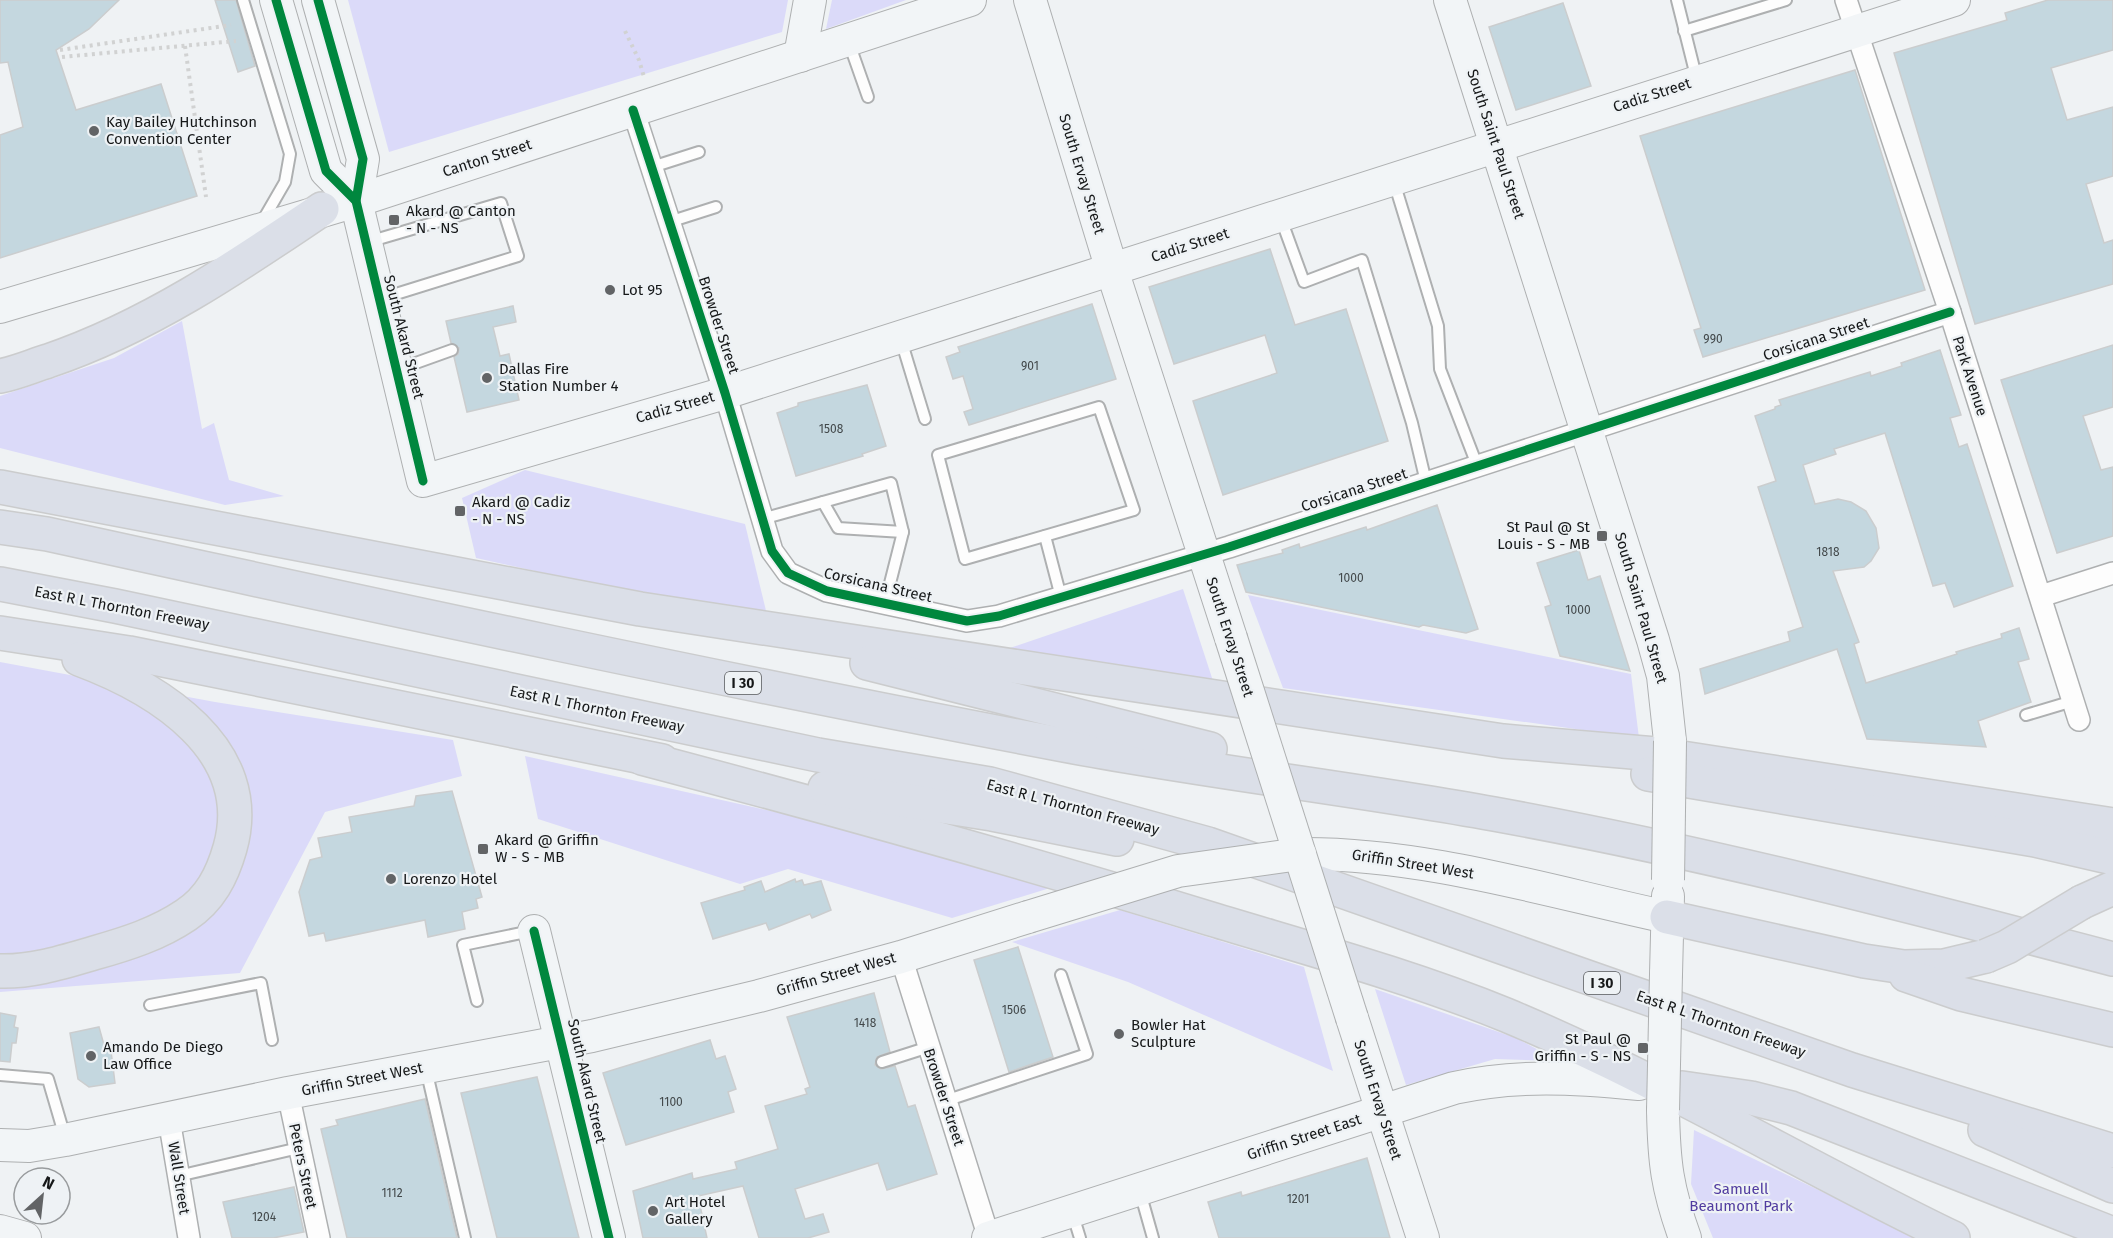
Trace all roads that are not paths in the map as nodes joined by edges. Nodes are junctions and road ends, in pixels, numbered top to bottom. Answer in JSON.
{"nodes":[{"id":1,"x":243,"y":0,"type":"edge"},
{"id":2,"x":276,"y":0,"type":"edge"},
{"id":3,"x":318,"y":0,"type":"edge"},
{"id":4,"x":810,"y":0,"type":"edge"},
{"id":5,"x":970,"y":0,"type":"edge"},
{"id":6,"x":1030,"y":0,"type":"edge"},
{"id":7,"x":1450,"y":0,"type":"edge"},
{"id":8,"x":1677,"y":0,"type":"edge"},
{"id":9,"x":1786,"y":0,"type":"edge"},
{"id":10,"x":1846,"y":0,"type":"edge"},
{"id":11,"x":1954,"y":0,"type":"edge"},
{"id":12,"x":1684,"y":31,"type":"junction"},
{"id":13,"x":1856,"y":31,"type":"junction"},
{"id":14,"x":848,"y":40,"type":"junction"},
{"id":15,"x":800,"y":56,"type":"junction"},
{"id":16,"x":1697,"y":80,"type":"junction"},
{"id":17,"x":868,"y":97,"type":"dead end"},
{"id":18,"x":633,"y":110,"type":"junction"},
{"id":19,"x":1496,"y":146,"type":"junction"},
{"id":20,"x":699,"y":152,"type":"dead end"},
{"id":21,"x":651,"y":167,"type":"junction"},
{"id":22,"x":1393,"y":179,"type":"junction"},
{"id":23,"x":356,"y":201,"type":"junction"},
{"id":24,"x":716,"y":207,"type":"dead end"},
{"id":25,"x":322,"y":209,"type":"junction"},
{"id":26,"x":1280,"y":216,"type":"junction"},
{"id":27,"x":669,"y":222,"type":"junction"},
{"id":28,"x":256,"y":231,"type":"junction"},
{"id":29,"x":366,"y":243,"type":"junction"},
{"id":30,"x":1112,"y":270,"type":"junction"},
{"id":31,"x":380,"y":298,"type":"junction"},
{"id":32,"x":0,"y":307,"type":"edge"},
{"id":33,"x":1950,"y":312,"type":"junction"},
{"id":34,"x":900,"y":337,"type":"junction"},
{"id":35,"x":452,"y":350,"type":"dead end"},
{"id":36,"x":397,"y":370,"type":"junction"},
{"id":37,"x":0,"y":376,"type":"edge"},
{"id":38,"x":725,"y":393,"type":"junction"},
{"id":39,"x":925,"y":419,"type":"dead end"},
{"id":40,"x":1587,"y":428,"type":"junction"},
{"id":41,"x":1477,"y":465,"type":"junction"},
{"id":42,"x":423,"y":481,"type":"joint"},
{"id":43,"x":1426,"y":482,"type":"junction"},
{"id":44,"x":0,"y":487,"type":"edge"},
{"id":45,"x":823,"y":501,"type":"junction"},
{"id":46,"x":762,"y":519,"type":"junction"},
{"id":47,"x":0,"y":527,"type":"edge"},
{"id":48,"x":903,"y":532,"type":"junction"},
{"id":49,"x":1044,"y":536,"type":"junction"},
{"id":50,"x":772,"y":551,"type":"joint"},
{"id":51,"x":1202,"y":555,"type":"junction"},
{"id":52,"x":2113,"y":573,"type":"edge"},
{"id":53,"x":0,"y":584,"type":"edge"},
{"id":54,"x":2041,"y":596,"type":"junction"},
{"id":55,"x":1061,"y":597,"type":"junction"},
{"id":56,"x":885,"y":603,"type":"junction"},
{"id":57,"x":640,"y":609,"type":"junction"},
{"id":58,"x":6,"y":634,"type":"edge"},
{"id":59,"x":2076,"y":710,"type":"joint"},
{"id":60,"x":2026,"y":715,"type":"dead end"},
{"id":61,"x":1503,"y":741,"type":"junction"},
{"id":62,"x":642,"y":758,"type":"junction"},
{"id":63,"x":1492,"y":813,"type":"junction"},
{"id":64,"x":2113,"y":825,"type":"edge"},
{"id":65,"x":1208,"y":844,"type":"junction"},
{"id":66,"x":1300,"y":854,"type":"junction"},
{"id":67,"x":2113,"y":858,"type":"edge"},
{"id":68,"x":2113,"y":888,"type":"edge"},
{"id":69,"x":1888,"y":900,"type":"junction"},
{"id":70,"x":1668,"y":916,"type":"junction"},
{"id":71,"x":534,"y":931,"type":"joint"},
{"id":72,"x":2113,"y":941,"type":"edge"},
{"id":73,"x":901,"y":957,"type":"junction"},
{"id":74,"x":2113,"y":959,"type":"edge"},
{"id":75,"x":1864,"y":962,"type":"junction"},
{"id":76,"x":0,"y":971,"type":"edge"},
{"id":77,"x":1062,"y":975,"type":"dead end"},
{"id":78,"x":477,"y":1001,"type":"dead end"},
{"id":79,"x":150,"y":1005,"type":"dead end"},
{"id":80,"x":2113,"y":1030,"type":"edge"},
{"id":81,"x":272,"y":1040,"type":"dead end"},
{"id":82,"x":562,"y":1041,"type":"junction"},
{"id":83,"x":928,"y":1047,"type":"junction"},
{"id":84,"x":882,"y":1062,"type":"dead end"},
{"id":85,"x":425,"y":1067,"type":"junction"},
{"id":86,"x":1852,"y":1070,"type":"junction"},
{"id":87,"x":0,"y":1075,"type":"edge"},
{"id":88,"x":288,"y":1093,"type":"junction"},
{"id":89,"x":1663,"y":1098,"type":"junction"},
{"id":90,"x":945,"y":1101,"type":"junction"},
{"id":91,"x":1381,"y":1113,"type":"junction"},
{"id":92,"x":169,"y":1119,"type":"junction"},
{"id":93,"x":65,"y":1140,"type":"junction"},
{"id":94,"x":14,"y":1146,"type":"edge"},
{"id":95,"x":299,"y":1148,"type":"junction"},
{"id":96,"x":2113,"y":1151,"type":"edge"},
{"id":97,"x":0,"y":1164,"type":"edge"},
{"id":98,"x":178,"y":1176,"type":"junction"},
{"id":99,"x":2113,"y":1185,"type":"edge"},
{"id":100,"x":1139,"y":1188,"type":"junction"},
{"id":101,"x":1076,"y":1224,"type":"edge"},
{"id":102,"x":2113,"y":1234,"type":"edge"},
{"id":103,"x":189,"y":1238,"type":"edge"},
{"id":104,"x":319,"y":1238,"type":"edge"},
{"id":105,"x":465,"y":1238,"type":"edge"},
{"id":106,"x":609,"y":1238,"type":"edge"},
{"id":107,"x":988,"y":1238,"type":"edge"},
{"id":108,"x":1153,"y":1238,"type":"edge"},
{"id":109,"x":1423,"y":1238,"type":"edge"},
{"id":110,"x":1685,"y":1238,"type":"edge"},
{"id":111,"x":1953,"y":1238,"type":"edge"}],
"edges":[{"from":1,"to":28,"type":"lane"},
{"from":2,"to":23,"type":"main road"},
{"from":3,"to":23,"type":"main road","name":"South Akard Street"},
{"from":4,"to":15,"type":"main road"},
{"from":5,"to":14,"type":"main road","name":"Canton Street"},
{"from":6,"to":30,"type":"main road","name":"South Ervay Street"},
{"from":7,"to":19,"type":"main road","name":"South Saint Paul Street"},
{"from":8,"to":12,"type":"lane"},
{"from":9,"to":12,"type":"lane"},
{"from":10,"to":13,"type":"street","name":"Park Avenue"},
{"from":11,"to":13,"type":"main road","name":"Cadiz Street"},
{"from":12,"to":16,"type":"lane"},
{"from":13,"to":16,"type":"main road","name":"Cadiz Street"},
{"from":13,"to":33,"type":"street","name":"Park Avenue"},
{"from":14,"to":15,"type":"main road","name":"Canton Street"},
{"from":14,"to":17,"type":"lane"},
{"from":15,"to":18,"type":"main road","name":"Canton Street"},
{"from":16,"to":19,"type":"main road","name":"Cadiz Street"},
{"from":18,"to":21,"type":"street","name":"Browder Street"},
{"from":18,"to":23,"type":"main road","name":"Canton Street"},
{"from":19,"to":22,"type":"main road","name":"Cadiz Street"},
{"from":19,"to":40,"type":"main road","name":"South Saint Paul Street"},
{"from":20,"to":21,"type":"lane"},
{"from":21,"to":27,"type":"street","name":"Browder Street"},
{"from":22,"to":26,"type":"main road","name":"Cadiz Street"},
{"from":22,"to":41,"type":"lane"},
{"from":23,"to":25,"type":"main road","name":"Canton Street"},
{"from":23,"to":29,"type":"main road","name":"South Akard Street"},
{"from":24,"to":27,"type":"lane"},
{"from":25,"to":28,"type":"main road","name":"Canton Street"},
{"from":25,"to":37,"type":"highway"},
{"from":26,"to":30,"type":"main road","name":"Cadiz Street"},
{"from":26,"to":43,"type":"lane"},
{"from":27,"to":38,"type":"street","name":"Browder Street"},
{"from":28,"to":32,"type":"main road","name":"Canton Street"},
{"from":29,"to":31,"type":"main road","name":"South Akard Street"},
{"from":29,"to":31,"type":"lane"},
{"from":30,"to":34,"type":"main road","name":"Cadiz Street"},
{"from":30,"to":51,"type":"main road","name":"South Ervay Street"},
{"from":31,"to":36,"type":"main road","name":"South Akard Street"},
{"from":33,"to":40,"type":"street","name":"Corsicana Street"},
{"from":33,"to":54,"type":"street","name":"Park Avenue"},
{"from":34,"to":38,"type":"main road","name":"Cadiz Street"},
{"from":34,"to":39,"type":"lane"},
{"from":35,"to":36,"type":"lane"},
{"from":36,"to":42,"type":"main road","name":"South Akard Street"},
{"from":38,"to":42,"type":"main road","name":"Cadiz Street"},
{"from":38,"to":46,"type":"street","name":"Browder Street"},
{"from":40,"to":41,"type":"street","name":"Corsicana Street"},
{"from":40,"to":70,"type":"main road","name":"South Saint Paul Street","bridge":true},
{"from":41,"to":43,"type":"street","name":"Corsicana Street"},
{"from":43,"to":51,"type":"street","name":"Corsicana Street"},
{"from":44,"to":57,"type":"highway"},
{"from":45,"to":46,"type":"lane"},
{"from":45,"to":48,"type":"lane"},
{"from":45,"to":48,"type":"lane"},
{"from":46,"to":50,"type":"street","name":"Browder Street"},
{"from":47,"to":63,"type":"highway","number":"I 30"},
{"from":48,"to":56,"type":"lane"},
{"from":49,"to":49,"type":"lane"},
{"from":49,"to":55,"type":"lane"},
{"from":50,"to":56,"type":"street","name":"Corsicana Street"},
{"from":51,"to":55,"type":"street","name":"Corsicana Street"},
{"from":51,"to":66,"type":"main road","name":"South Ervay Street","bridge":true},
{"from":52,"to":54,"type":"street"},
{"from":53,"to":65,"type":"highway","name":"East R L Thornton Freeway","number":"I 30"},
{"from":54,"to":59,"type":"street","name":"Park Avenue"},
{"from":55,"to":56,"type":"street","name":"Corsicana Street"},
{"from":57,"to":61,"type":"highway"},
{"from":57,"to":63,"type":"highway"},
{"from":58,"to":62,"type":"highway"},
{"from":58,"to":76,"type":"highway"},
{"from":59,"to":60,"type":"lane"},
{"from":61,"to":64,"type":"highway"},
{"from":61,"to":67,"type":"highway"},
{"from":62,"to":65,"type":"highway"},
{"from":62,"to":111,"type":"highway"},
{"from":63,"to":69,"type":"highway","number":"I 30"},
{"from":65,"to":86,"type":"highway","name":"East R L Thornton Freeway","number":"I 30"},
{"from":66,"to":70,"type":"main road","name":"Griffin Street West"},
{"from":66,"to":73,"type":"main road","name":"Griffin Street West","bridge":true},
{"from":66,"to":91,"type":"main road","name":"South Ervay Street","bridge":true},
{"from":68,"to":75,"type":"highway","bridge":true},
{"from":69,"to":72,"type":"highway"},
{"from":69,"to":74,"type":"highway","number":"I 30"},
{"from":70,"to":75,"type":"highway"},
{"from":70,"to":89,"type":"main road","name":"South Saint Paul Street","bridge":true},
{"from":71,"to":78,"type":"lane"},
{"from":71,"to":82,"type":"main road","name":"South Akard Street"},
{"from":73,"to":82,"type":"main road","name":"Griffin Street West"},
{"from":73,"to":83,"type":"street","name":"Browder Street"},
{"from":75,"to":80,"type":"highway"},
{"from":77,"to":90,"type":"lane"},
{"from":79,"to":81,"type":"lane"},
{"from":82,"to":85,"type":"main road","name":"Griffin Street West"},
{"from":82,"to":106,"type":"main road","name":"South Akard Street"},
{"from":83,"to":84,"type":"lane"},
{"from":83,"to":90,"type":"street","name":"Browder Street"},
{"from":85,"to":88,"type":"main road","name":"Griffin Street West"},
{"from":85,"to":105,"type":"lane"},
{"from":86,"to":96,"type":"highway","name":"East R L Thornton Freeway","number":"I 30"},
{"from":86,"to":99,"type":"highway"},
{"from":87,"to":93,"type":"lane"},
{"from":88,"to":92,"type":"main road","name":"Griffin Street West"},
{"from":88,"to":95,"type":"street","name":"Peters Street"},
{"from":89,"to":91,"type":"main road","name":"Griffin Street East"},
{"from":89,"to":102,"type":"highway"},
{"from":89,"to":110,"type":"main road","name":"South Saint Paul Street"},
{"from":90,"to":107,"type":"street","name":"Browder Street"},
{"from":91,"to":100,"type":"main road","name":"Griffin Street East"},
{"from":91,"to":109,"type":"main road","name":"South Ervay Street"},
{"from":92,"to":93,"type":"main road","name":"Griffin Street West"},
{"from":92,"to":98,"type":"street","name":"Wall Street"},
{"from":93,"to":94,"type":"main road","name":"Griffin Street West"},
{"from":94,"to":97,"type":"main road"},
{"from":95,"to":98,"type":"lane"},
{"from":95,"to":104,"type":"street","name":"Peters Street"},
{"from":98,"to":103,"type":"street","name":"Wall Street"},
{"from":100,"to":101,"type":"main road","name":"Griffin Street East"},
{"from":100,"to":108,"type":"lane"},
{"from":101,"to":107,"type":"main road","name":"Griffin Street East"}]}
